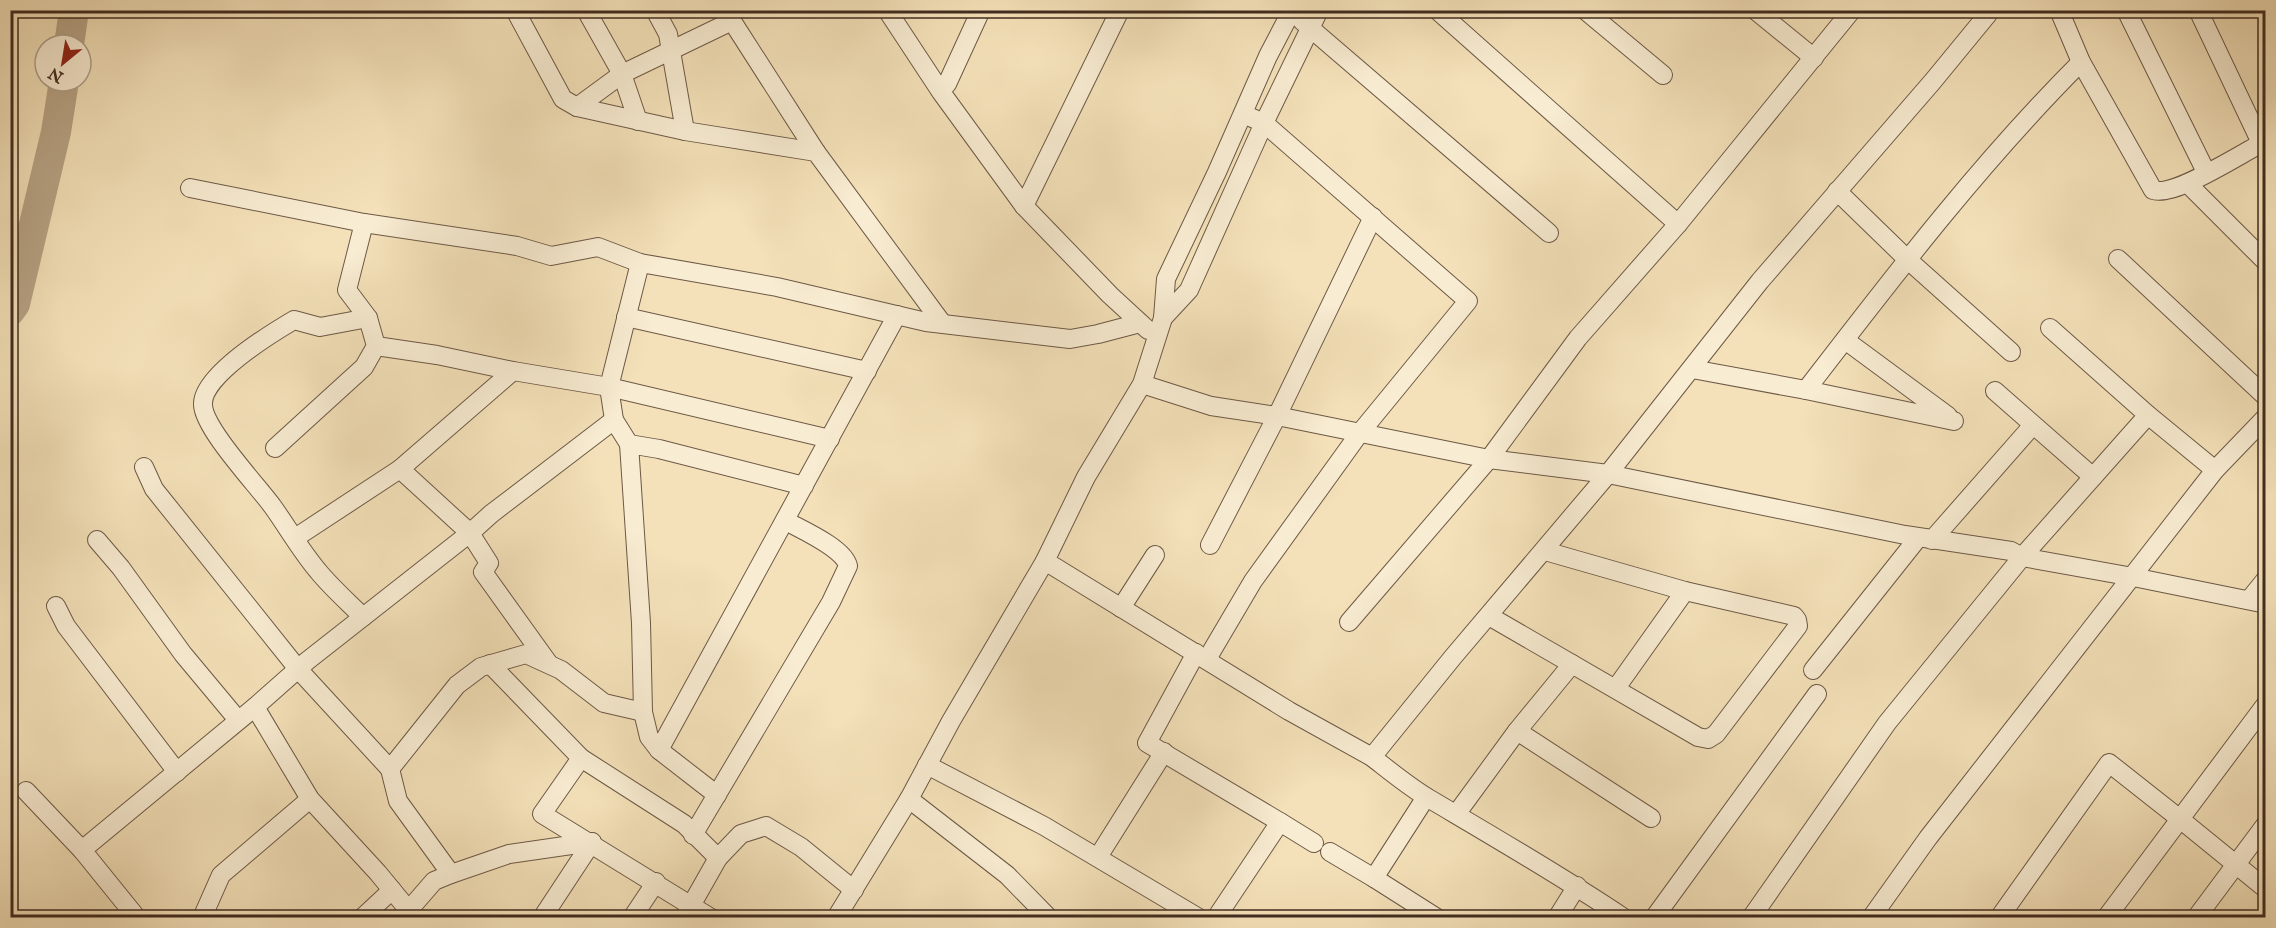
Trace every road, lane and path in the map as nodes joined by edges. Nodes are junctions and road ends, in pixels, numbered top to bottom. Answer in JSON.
{"nodes":[{"id":1,"x":515,"y":10,"type":"edge"},
{"id":2,"x":586,"y":10,"type":"edge"},
{"id":3,"x":655,"y":10,"type":"edge"},
{"id":4,"x":887,"y":10,"type":"edge"},
{"id":5,"x":981,"y":10,"type":"edge"},
{"id":6,"x":1120,"y":10,"type":"edge"},
{"id":7,"x":1437,"y":10,"type":"edge"},
{"id":8,"x":1585,"y":10,"type":"edge"},
{"id":9,"x":1755,"y":10,"type":"edge"},
{"id":10,"x":1852,"y":10,"type":"edge"},
{"id":11,"x":2059,"y":10,"type":"edge"},
{"id":12,"x":2126,"y":10,"type":"edge"},
{"id":13,"x":2198,"y":10,"type":"edge"},
{"id":14,"x":1291,"y":12,"type":"edge"},
{"id":15,"x":1988,"y":14,"type":"dead end"},
{"id":16,"x":1315,"y":18,"type":"edge"},
{"id":17,"x":671,"y":52,"type":"junction"},
{"id":18,"x":1814,"y":58,"type":"junction"},
{"id":19,"x":2081,"y":62,"type":"junction"},
{"id":20,"x":622,"y":74,"type":"junction"},
{"id":21,"x":1663,"y":75,"type":"dead end"},
{"id":22,"x":947,"y":84,"type":"dead end"},
{"id":23,"x":577,"y":107,"type":"junction"},
{"id":24,"x":1243,"y":114,"type":"junction"},
{"id":25,"x":638,"y":121,"type":"junction"},
{"id":26,"x":1264,"y":123,"type":"junction"},
{"id":27,"x":686,"y":131,"type":"junction"},
{"id":28,"x":2263,"y":142,"type":"edge"},
{"id":29,"x":816,"y":152,"type":"junction"},
{"id":30,"x":2206,"y":172,"type":"junction"},
{"id":31,"x":2188,"y":184,"type":"junction"},
{"id":32,"x":190,"y":188,"type":"dead end"},
{"id":33,"x":1838,"y":191,"type":"junction"},
{"id":34,"x":1024,"y":206,"type":"junction"},
{"id":35,"x":1373,"y":217,"type":"junction"},
{"id":36,"x":364,"y":224,"type":"junction"},
{"id":37,"x":1678,"y":224,"type":"junction"},
{"id":38,"x":1548,"y":233,"type":"dead end"},
{"id":39,"x":1907,"y":259,"type":"junction"},
{"id":40,"x":2118,"y":259,"type":"dead end"},
{"id":41,"x":2265,"y":262,"type":"edge"},
{"id":42,"x":640,"y":263,"type":"junction"},
{"id":43,"x":897,"y":315,"type":"junction"},
{"id":44,"x":626,"y":317,"type":"junction"},
{"id":45,"x":368,"y":318,"type":"junction"},
{"id":46,"x":1163,"y":318,"type":"junction"},
{"id":47,"x":942,"y":323,"type":"junction"},
{"id":48,"x":1140,"y":323,"type":"junction"},
{"id":49,"x":2050,"y":328,"type":"dead end"},
{"id":50,"x":1155,"y":337,"type":"junction"},
{"id":51,"x":1845,"y":340,"type":"junction"},
{"id":52,"x":376,"y":346,"type":"junction"},
{"id":53,"x":2011,"y":352,"type":"dead end"},
{"id":54,"x":1692,"y":369,"type":"junction"},
{"id":55,"x":513,"y":371,"type":"junction"},
{"id":56,"x":867,"y":371,"type":"junction"},
{"id":57,"x":1142,"y":384,"type":"junction"},
{"id":58,"x":609,"y":387,"type":"junction"},
{"id":59,"x":1806,"y":390,"type":"junction"},
{"id":60,"x":1995,"y":391,"type":"dead end"},
{"id":61,"x":2265,"y":397,"type":"edge"},
{"id":62,"x":2148,"y":415,"type":"junction"},
{"id":63,"x":1277,"y":416,"type":"junction"},
{"id":64,"x":2265,"y":417,"type":"edge"},
{"id":65,"x":614,"y":420,"type":"junction"},
{"id":66,"x":2033,"y":425,"type":"junction"},
{"id":67,"x":1359,"y":434,"type":"junction"},
{"id":68,"x":830,"y":439,"type":"junction"},
{"id":69,"x":629,"y":444,"type":"junction"},
{"id":70,"x":275,"y":448,"type":"dead end"},
{"id":71,"x":1490,"y":459,"type":"junction"},
{"id":72,"x":144,"y":467,"type":"dead end"},
{"id":73,"x":400,"y":468,"type":"junction"},
{"id":74,"x":2215,"y":470,"type":"junction"},
{"id":75,"x":1608,"y":474,"type":"junction"},
{"id":76,"x":2093,"y":477,"type":"junction"},
{"id":77,"x":804,"y":486,"type":"junction"},
{"id":78,"x":786,"y":520,"type":"junction"},
{"id":79,"x":470,"y":533,"type":"junction"},
{"id":80,"x":295,"y":538,"type":"junction"},
{"id":81,"x":1925,"y":539,"type":"junction"},
{"id":82,"x":97,"y":540,"type":"dead end"},
{"id":83,"x":1210,"y":545,"type":"dead end"},
{"id":84,"x":1545,"y":550,"type":"junction"},
{"id":85,"x":1155,"y":555,"type":"dead end"},
{"id":86,"x":2022,"y":557,"type":"junction"},
{"id":87,"x":1045,"y":561,"type":"junction"},
{"id":88,"x":2133,"y":577,"type":"junction"},
{"id":89,"x":2265,"y":579,"type":"edge"},
{"id":90,"x":1685,"y":591,"type":"junction"},
{"id":91,"x":2257,"y":602,"type":"edge"},
{"id":92,"x":56,"y":606,"type":"dead end"},
{"id":93,"x":1121,"y":608,"type":"junction"},
{"id":94,"x":1489,"y":616,"type":"junction"},
{"id":95,"x":363,"y":617,"type":"junction"},
{"id":96,"x":1350,"y":622,"type":"dead end"},
{"id":97,"x":1202,"y":656,"type":"junction"},
{"id":98,"x":490,"y":664,"type":"junction"},
{"id":99,"x":1572,"y":664,"type":"junction"},
{"id":100,"x":550,"y":665,"type":"junction"},
{"id":101,"x":298,"y":669,"type":"junction"},
{"id":102,"x":1813,"y":670,"type":"dead end"},
{"id":103,"x":1616,"y":688,"type":"junction"},
{"id":104,"x":1817,"y":694,"type":"dead end"},
{"id":105,"x":2265,"y":704,"type":"edge"},
{"id":106,"x":255,"y":707,"type":"junction"},
{"id":107,"x":643,"y":712,"type":"junction"},
{"id":108,"x":238,"y":720,"type":"junction"},
{"id":109,"x":1517,"y":731,"type":"junction"},
{"id":110,"x":659,"y":750,"type":"junction"},
{"id":111,"x":1164,"y":752,"type":"junction"},
{"id":112,"x":581,"y":758,"type":"junction"},
{"id":113,"x":1372,"y":758,"type":"junction"},
{"id":114,"x":927,"y":765,"type":"junction"},
{"id":115,"x":390,"y":769,"type":"junction"},
{"id":116,"x":177,"y":772,"type":"junction"},
{"id":117,"x":26,"y":791,"type":"dead end"},
{"id":118,"x":717,"y":795,"type":"junction"},
{"id":119,"x":1426,"y":797,"type":"junction"},
{"id":120,"x":310,"y":799,"type":"junction"},
{"id":121,"x":909,"y":799,"type":"junction"},
{"id":122,"x":1457,"y":813,"type":"junction"},
{"id":123,"x":1651,"y":818,"type":"dead end"},
{"id":124,"x":2180,"y":819,"type":"junction"},
{"id":125,"x":1280,"y":822,"type":"junction"},
{"id":126,"x":2265,"y":824,"type":"edge"},
{"id":127,"x":693,"y":835,"type":"junction"},
{"id":128,"x":592,"y":842,"type":"junction"},
{"id":129,"x":82,"y":850,"type":"junction"},
{"id":130,"x":1098,"y":857,"type":"junction"},
{"id":131,"x":718,"y":858,"type":"junction"},
{"id":132,"x":2234,"y":864,"type":"junction"},
{"id":133,"x":451,"y":874,"type":"junction"},
{"id":134,"x":1374,"y":878,"type":"junction"},
{"id":135,"x":656,"y":882,"type":"junction"},
{"id":136,"x":1577,"y":886,"type":"junction"},
{"id":137,"x":392,"y":890,"type":"junction"},
{"id":138,"x":854,"y":890,"type":"junction"},
{"id":139,"x":2265,"y":890,"type":"edge"},
{"id":140,"x":688,"y":911,"type":"edge"},
{"id":141,"x":412,"y":914,"type":"edge"},
{"id":142,"x":137,"y":918,"type":"edge"},
{"id":143,"x":202,"y":918,"type":"edge"},
{"id":144,"x":362,"y":918,"type":"edge"},
{"id":145,"x":542,"y":918,"type":"edge"},
{"id":146,"x":632,"y":918,"type":"edge"},
{"id":147,"x":711,"y":918,"type":"edge"},
{"id":148,"x":836,"y":918,"type":"edge"},
{"id":149,"x":1049,"y":918,"type":"edge"},
{"id":150,"x":1199,"y":918,"type":"edge"},
{"id":151,"x":1216,"y":918,"type":"edge"},
{"id":152,"x":1437,"y":918,"type":"edge"},
{"id":153,"x":1557,"y":918,"type":"edge"},
{"id":154,"x":1624,"y":918,"type":"edge"},
{"id":155,"x":1654,"y":918,"type":"edge"},
{"id":156,"x":1750,"y":918,"type":"edge"},
{"id":157,"x":1871,"y":918,"type":"edge"},
{"id":158,"x":1999,"y":918,"type":"edge"},
{"id":159,"x":2106,"y":918,"type":"edge"},
{"id":160,"x":2196,"y":918,"type":"edge"}],
"edges":[{"from":1,"to":23,"type":"street"},
{"from":2,"to":20,"type":"street"},
{"from":3,"to":17,"type":"street"},
{"from":4,"to":34,"type":"street"},
{"from":5,"to":22,"type":"street"},
{"from":6,"to":34,"type":"street"},
{"from":7,"to":37,"type":"street"},
{"from":8,"to":21,"type":"street"},
{"from":9,"to":18,"type":"street"},
{"from":10,"to":18,"type":"street"},
{"from":11,"to":19,"type":"street"},
{"from":12,"to":30,"type":"street"},
{"from":13,"to":28,"type":"street"},
{"from":14,"to":16,"type":"street"},
{"from":14,"to":24,"type":"street"},
{"from":15,"to":33,"type":"street"},
{"from":16,"to":26,"type":"street"},
{"from":16,"to":38,"type":"street"},
{"from":17,"to":20,"type":"street"},
{"from":17,"to":27,"type":"street"},
{"from":17,"to":29,"type":"street"},
{"from":18,"to":37,"type":"street"},
{"from":19,"to":31,"type":"street"},
{"from":19,"to":39,"type":"street"},
{"from":20,"to":23,"type":"street"},
{"from":20,"to":25,"type":"street"},
{"from":23,"to":25,"type":"street"},
{"from":24,"to":26,"type":"street"},
{"from":24,"to":46,"type":"street"},
{"from":25,"to":27,"type":"street"},
{"from":26,"to":35,"type":"street"},
{"from":26,"to":46,"type":"street"},
{"from":27,"to":29,"type":"street"},
{"from":28,"to":30,"type":"street"},
{"from":29,"to":47,"type":"street"},
{"from":30,"to":31,"type":"street"},
{"from":31,"to":41,"type":"street"},
{"from":32,"to":36,"type":"street"},
{"from":33,"to":39,"type":"street"},
{"from":33,"to":54,"type":"street"},
{"from":34,"to":48,"type":"street"},
{"from":35,"to":63,"type":"street"},
{"from":35,"to":67,"type":"street"},
{"from":36,"to":42,"type":"street"},
{"from":36,"to":45,"type":"street"},
{"from":37,"to":71,"type":"street"},
{"from":39,"to":51,"type":"street"},
{"from":39,"to":53,"type":"street"},
{"from":40,"to":61,"type":"street"},
{"from":42,"to":43,"type":"street"},
{"from":42,"to":44,"type":"street"},
{"from":43,"to":47,"type":"street"},
{"from":43,"to":56,"type":"street"},
{"from":44,"to":56,"type":"street"},
{"from":44,"to":58,"type":"street"},
{"from":45,"to":52,"type":"street"},
{"from":45,"to":80,"type":"street"},
{"from":46,"to":50,"type":"street"},
{"from":47,"to":48,"type":"street"},
{"from":48,"to":50,"type":"street"},
{"from":49,"to":62,"type":"street"},
{"from":50,"to":57,"type":"street"},
{"from":51,"to":59,"type":"street"},
{"from":51,"to":59,"type":"street"},
{"from":52,"to":55,"type":"street"},
{"from":52,"to":70,"type":"street"},
{"from":54,"to":59,"type":"street"},
{"from":54,"to":75,"type":"street"},
{"from":55,"to":58,"type":"street"},
{"from":55,"to":73,"type":"street"},
{"from":56,"to":68,"type":"street"},
{"from":57,"to":63,"type":"street"},
{"from":57,"to":87,"type":"street"},
{"from":58,"to":65,"type":"street"},
{"from":58,"to":68,"type":"street"},
{"from":60,"to":66,"type":"street"},
{"from":62,"to":74,"type":"street"},
{"from":62,"to":76,"type":"street"},
{"from":63,"to":67,"type":"street"},
{"from":63,"to":83,"type":"street"},
{"from":64,"to":74,"type":"street"},
{"from":65,"to":69,"type":"street"},
{"from":65,"to":79,"type":"street"},
{"from":66,"to":76,"type":"street"},
{"from":66,"to":81,"type":"street"},
{"from":67,"to":71,"type":"street"},
{"from":67,"to":97,"type":"street"},
{"from":68,"to":77,"type":"street"},
{"from":69,"to":77,"type":"street"},
{"from":69,"to":107,"type":"street"},
{"from":71,"to":75,"type":"street"},
{"from":71,"to":96,"type":"street"},
{"from":72,"to":101,"type":"street"},
{"from":73,"to":79,"type":"street"},
{"from":73,"to":80,"type":"street"},
{"from":74,"to":88,"type":"street"},
{"from":75,"to":81,"type":"street"},
{"from":75,"to":84,"type":"street"},
{"from":76,"to":86,"type":"street"},
{"from":77,"to":78,"type":"street"},
{"from":78,"to":110,"type":"street"},
{"from":78,"to":118,"type":"street"},
{"from":79,"to":95,"type":"street"},
{"from":79,"to":100,"type":"street"},
{"from":80,"to":95,"type":"street"},
{"from":81,"to":86,"type":"street"},
{"from":81,"to":102,"type":"street"},
{"from":82,"to":108,"type":"street"},
{"from":84,"to":90,"type":"street"},
{"from":84,"to":94,"type":"street"},
{"from":85,"to":93,"type":"street"},
{"from":86,"to":88,"type":"street"},
{"from":86,"to":156,"type":"street"},
{"from":87,"to":93,"type":"street"},
{"from":87,"to":114,"type":"street"},
{"from":88,"to":91,"type":"street"},
{"from":88,"to":157,"type":"street"},
{"from":89,"to":91,"type":"street"},
{"from":90,"to":103,"type":"street"},
{"from":90,"to":103,"type":"street"},
{"from":92,"to":116,"type":"street"},
{"from":93,"to":97,"type":"street"},
{"from":94,"to":99,"type":"street"},
{"from":94,"to":113,"type":"street"},
{"from":95,"to":101,"type":"street"},
{"from":97,"to":111,"type":"street"},
{"from":97,"to":113,"type":"street"},
{"from":98,"to":100,"type":"street"},
{"from":98,"to":112,"type":"street"},
{"from":98,"to":115,"type":"street"},
{"from":99,"to":103,"type":"street"},
{"from":99,"to":109,"type":"street"},
{"from":100,"to":107,"type":"street"},
{"from":101,"to":106,"type":"street"},
{"from":101,"to":115,"type":"street"},
{"from":104,"to":155,"type":"street"},
{"from":105,"to":124,"type":"street"},
{"from":106,"to":108,"type":"street"},
{"from":106,"to":120,"type":"street"},
{"from":107,"to":110,"type":"street"},
{"from":108,"to":116,"type":"street"},
{"from":109,"to":122,"type":"street"},
{"from":109,"to":123,"type":"street"},
{"from":110,"to":118,"type":"street"},
{"from":111,"to":125,"type":"street"},
{"from":111,"to":130,"type":"street"},
{"from":112,"to":127,"type":"street"},
{"from":112,"to":128,"type":"street"},
{"from":113,"to":119,"type":"street"},
{"from":114,"to":121,"type":"street"},
{"from":114,"to":130,"type":"street"},
{"from":115,"to":133,"type":"street"},
{"from":116,"to":129,"type":"street"},
{"from":117,"to":129,"type":"street"},
{"from":118,"to":127,"type":"street"},
{"from":119,"to":122,"type":"street"},
{"from":119,"to":134,"type":"street"},
{"from":120,"to":137,"type":"street"},
{"from":120,"to":143,"type":"street"},
{"from":121,"to":138,"type":"street"},
{"from":121,"to":149,"type":"street"},
{"from":122,"to":136,"type":"street"},
{"from":124,"to":132,"type":"street"},
{"from":124,"to":158,"type":"street"},
{"from":124,"to":159,"type":"street"},
{"from":125,"to":134,"type":"street"},
{"from":125,"to":151,"type":"street"},
{"from":126,"to":132,"type":"street"},
{"from":127,"to":131,"type":"street"},
{"from":128,"to":133,"type":"street"},
{"from":128,"to":135,"type":"street"},
{"from":128,"to":145,"type":"street"},
{"from":129,"to":142,"type":"street"},
{"from":130,"to":150,"type":"street"},
{"from":131,"to":138,"type":"street"},
{"from":131,"to":140,"type":"street"},
{"from":132,"to":139,"type":"street"},
{"from":132,"to":160,"type":"street"},
{"from":133,"to":141,"type":"street"},
{"from":134,"to":152,"type":"street"},
{"from":135,"to":140,"type":"street"},
{"from":135,"to":146,"type":"street"},
{"from":136,"to":153,"type":"street"},
{"from":136,"to":154,"type":"street"},
{"from":137,"to":141,"type":"street"},
{"from":137,"to":144,"type":"street"},
{"from":138,"to":148,"type":"street"},
{"from":140,"to":147,"type":"street"}]}
